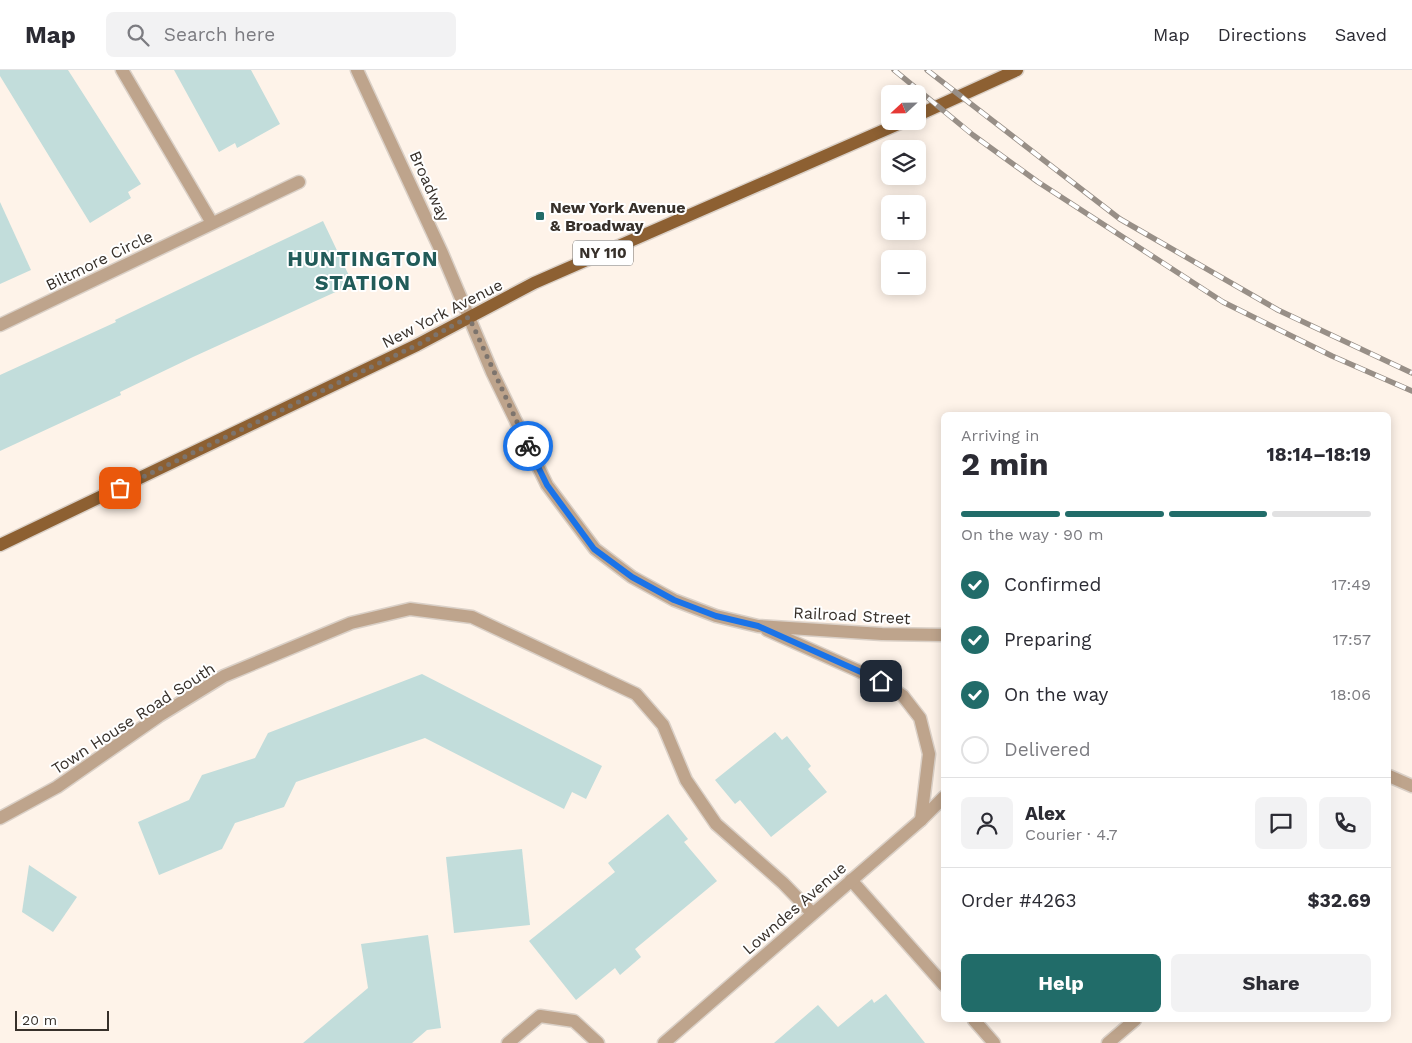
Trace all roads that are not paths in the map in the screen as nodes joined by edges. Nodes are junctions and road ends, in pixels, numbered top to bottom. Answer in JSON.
{"nodes":[{"id":1,"x":122,"y":70,"type":"edge"},
{"id":2,"x":357,"y":70,"type":"edge"},
{"id":3,"x":1017,"y":70,"type":"edge"},
{"id":4,"x":926,"y":111,"type":"edge"},
{"id":5,"x":885,"y":130,"type":"edge"},
{"id":6,"x":299,"y":182,"type":"dead end"},
{"id":7,"x":212,"y":223,"type":"junction"},
{"id":8,"x":469,"y":317,"type":"junction"},
{"id":9,"x":0,"y":325,"type":"edge"},
{"id":10,"x":0,"y":545,"type":"edge"},
{"id":11,"x":758,"y":626,"type":"junction"},
{"id":12,"x":941,"y":635,"type":"edge"},
{"id":13,"x":1391,"y":777,"type":"edge"},
{"id":14,"x":1412,"y":786,"type":"edge"},
{"id":15,"x":941,"y":800,"type":"edge"},
{"id":16,"x":0,"y":818,"type":"edge"},
{"id":17,"x":922,"y":820,"type":"junction"},
{"id":18,"x":851,"y":880,"type":"junction"},
{"id":19,"x":812,"y":913,"type":"junction"},
{"id":20,"x":941,"y":982,"type":"edge"},
{"id":21,"x":976,"y":1022,"type":"edge"},
{"id":22,"x":1134,"y":1022,"type":"edge"},
{"id":23,"x":508,"y":1043,"type":"edge"},
{"id":24,"x":598,"y":1043,"type":"edge"},
{"id":25,"x":664,"y":1043,"type":"edge"},
{"id":26,"x":994,"y":1043,"type":"edge"},
{"id":27,"x":1108,"y":1043,"type":"edge"}],
"edges":[{"from":1,"to":7,"type":"street"},
{"from":2,"to":8,"type":"street","name":"Broadway"},
{"from":3,"to":4,"type":"main road"},
{"from":5,"to":8,"type":"main road","name":"New York Avenue","number":"NY 110"},
{"from":6,"to":7,"type":"street","name":"Biltmore Circle"},
{"from":7,"to":9,"type":"street","name":"Biltmore Circle"},
{"from":8,"to":10,"type":"main road","name":"New York Avenue","number":"NY 110"},
{"from":8,"to":11,"type":"street","name":"Railroad Street"},
{"from":11,"to":12,"type":"street","name":"Railroad Street"},
{"from":11,"to":17,"type":"street","name":"Railroad Street"},
{"from":13,"to":14,"type":"street"},
{"from":15,"to":17,"type":"street","name":"Lowndes Avenue"},
{"from":16,"to":19,"type":"street","name":"Town House Road South"},
{"from":17,"to":18,"type":"street","name":"Lowndes Avenue"},
{"from":18,"to":19,"type":"street","name":"Lowndes Avenue"},
{"from":18,"to":20,"type":"street"},
{"from":19,"to":25,"type":"street","name":"Lowndes Avenue"},
{"from":21,"to":26,"type":"street"},
{"from":22,"to":27,"type":"street"},
{"from":23,"to":24,"type":"street"}]}
